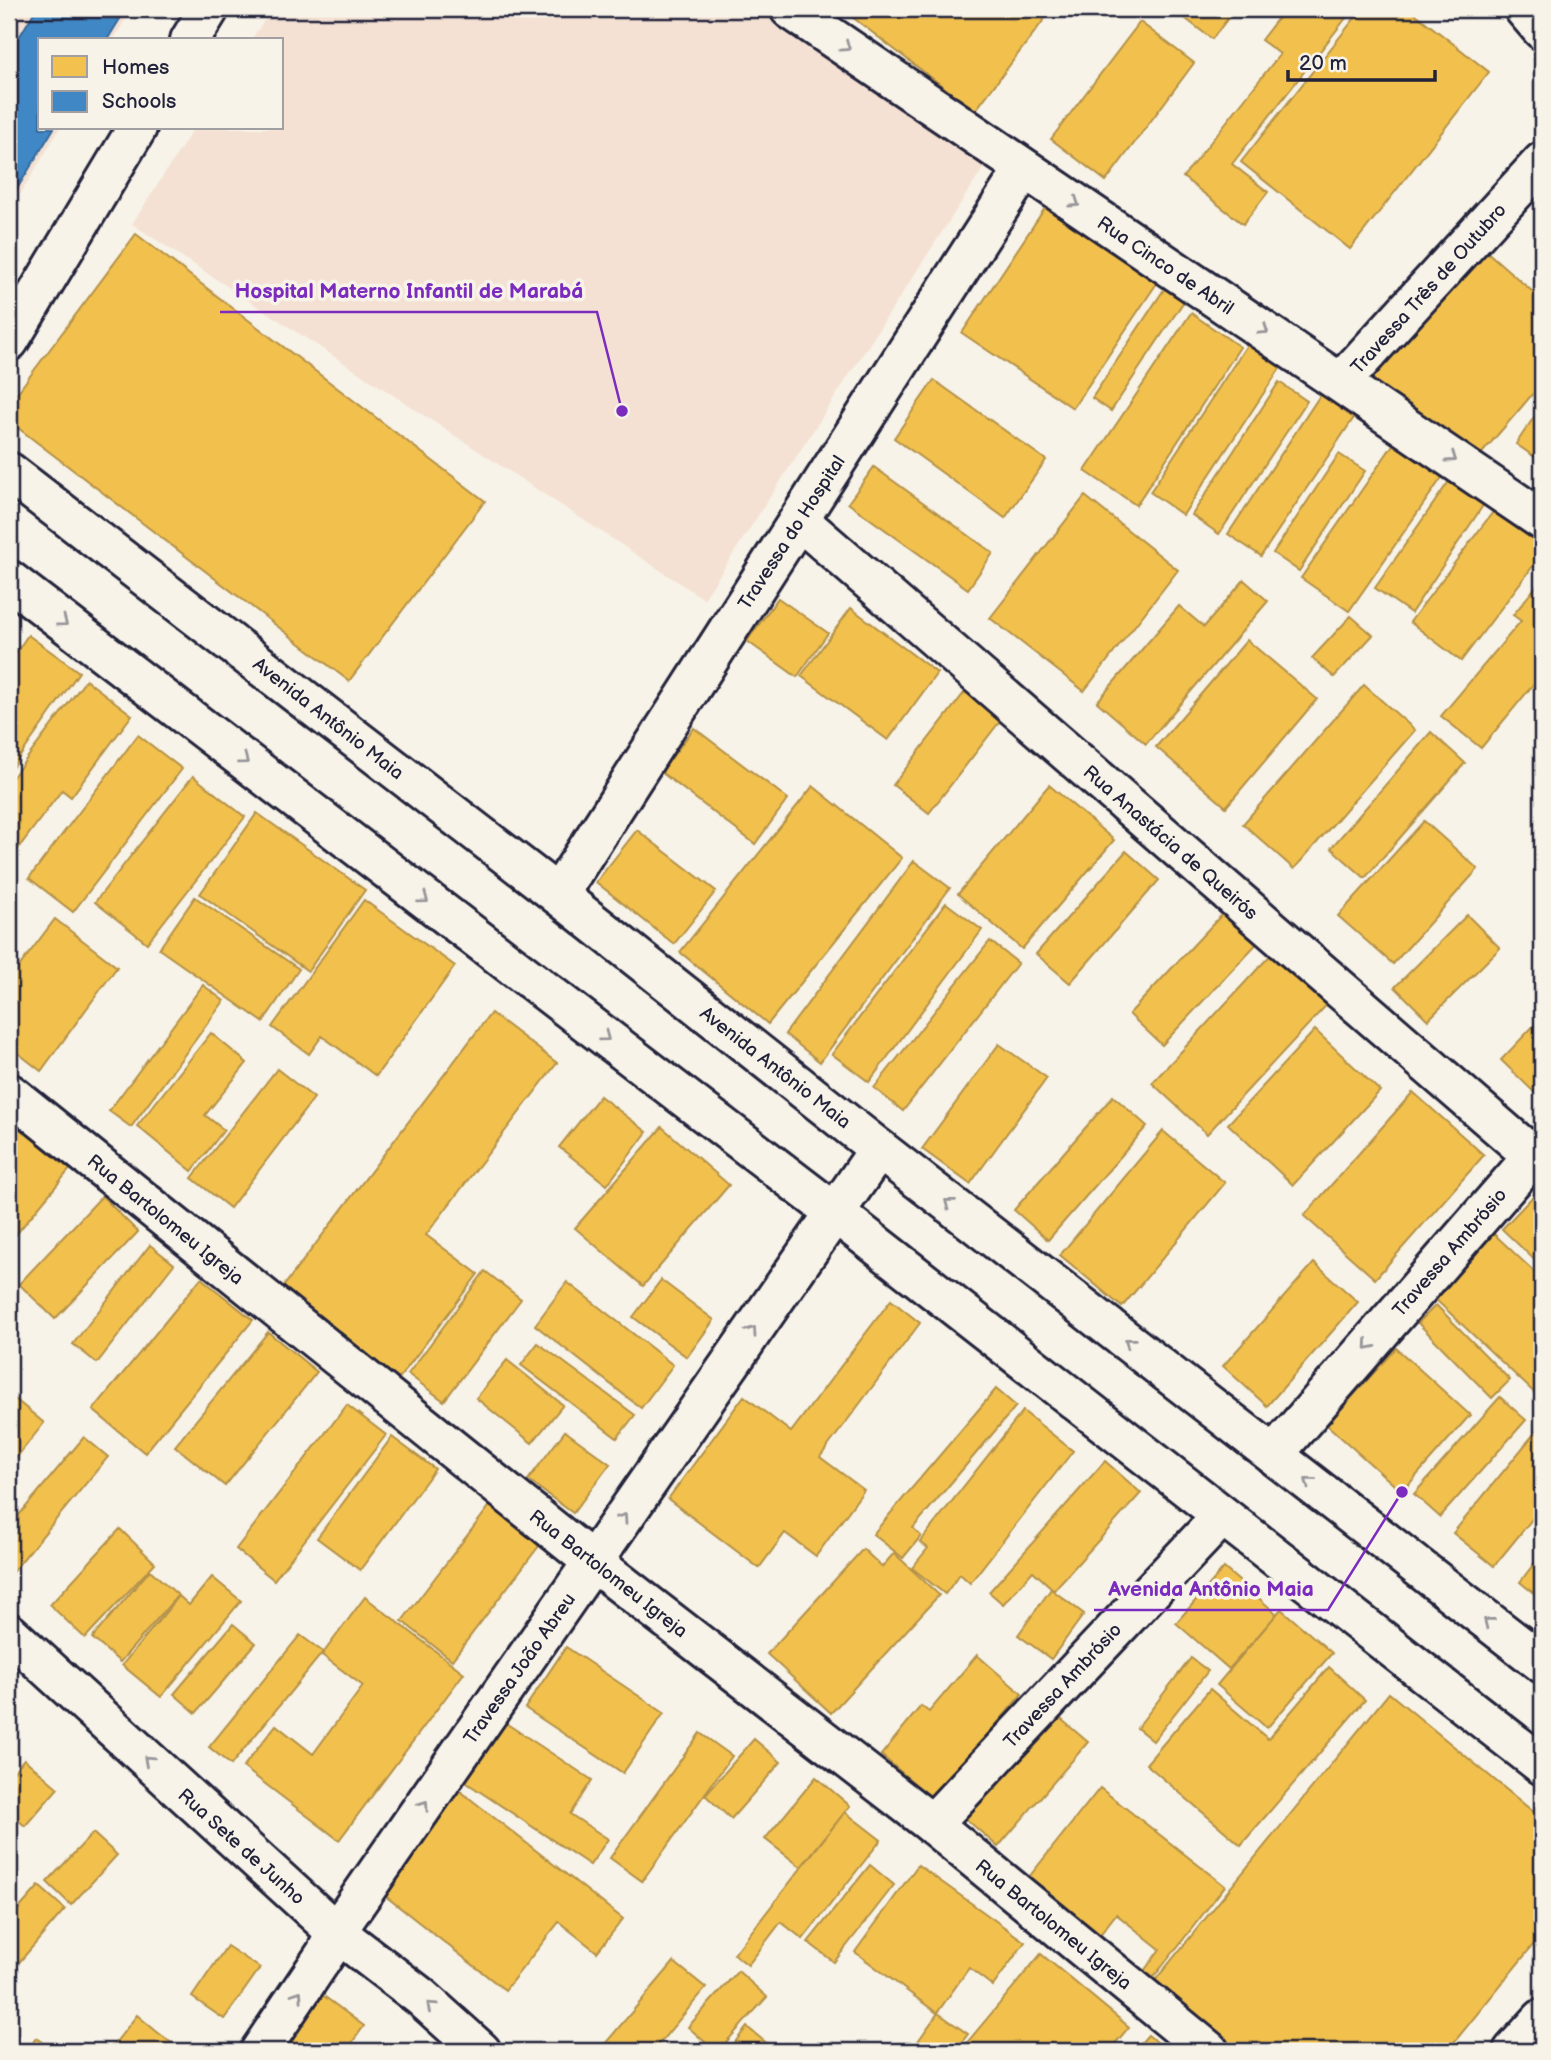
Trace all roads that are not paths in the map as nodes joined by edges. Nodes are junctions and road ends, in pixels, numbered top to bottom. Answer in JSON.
{"nodes":[{"id":1,"x":209,"y":9,"type":"edge"},
{"id":2,"x":790,"y":9,"type":"edge"},
{"id":3,"x":1524,"y":9,"type":"edge"},
{"id":4,"x":1542,"y":30,"type":"edge"},
{"id":5,"x":191,"y":38,"type":"edge"},
{"id":6,"x":136,"y":130,"type":"edge"},
{"id":7,"x":1542,"y":162,"type":"edge"},
{"id":8,"x":1024,"y":169,"type":"junction"},
{"id":9,"x":9,"y":341,"type":"edge"},
{"id":10,"x":1341,"y":382,"type":"junction"},
{"id":11,"x":9,"y":472,"type":"edge"},
{"id":12,"x":799,"y":520,"type":"junction"},
{"id":13,"x":1542,"y":520,"type":"edge"},
{"id":14,"x":9,"y":580,"type":"edge"},
{"id":15,"x":558,"y":895,"type":"junction"},
{"id":16,"x":9,"y":1093,"type":"edge"},
{"id":17,"x":879,"y":1149,"type":"junction"},
{"id":18,"x":1539,"y":1155,"type":"edge"},
{"id":19,"x":834,"y":1212,"type":"junction"},
{"id":20,"x":1274,"y":1454,"type":"junction"},
{"id":21,"x":1222,"y":1516,"type":"junction"},
{"id":22,"x":593,"y":1562,"type":"junction"},
{"id":23,"x":9,"y":1633,"type":"edge"},
{"id":24,"x":1542,"y":1664,"type":"edge"},
{"id":25,"x":1542,"y":1765,"type":"edge"},
{"id":26,"x":932,"y":1824,"type":"junction"},
{"id":27,"x":336,"y":1932,"type":"junction"},
{"id":28,"x":1542,"y":2019,"type":"edge"},
{"id":29,"x":260,"y":2051,"type":"edge"},
{"id":30,"x":481,"y":2051,"type":"edge"},
{"id":31,"x":1209,"y":2051,"type":"edge"},
{"id":32,"x":1513,"y":2051,"type":"edge"}],
"edges":[{"from":1,"to":5,"type":"street"},
{"from":2,"to":8,"type":"street","name":"Rua Cinco de Abril","one_way":true},
{"from":3,"to":4,"type":"street"},
{"from":6,"to":9,"type":"street"},
{"from":7,"to":10,"type":"street","name":"Travessa Três de Outubro"},
{"from":8,"to":10,"type":"street","name":"Rua Cinco de Abril","one_way":true},
{"from":8,"to":12,"type":"street","name":"Travessa do Hospital"},
{"from":10,"to":13,"type":"street","name":"Rua Cinco de Abril","one_way":true},
{"from":11,"to":15,"type":"street","name":"Avenida Antônio Maia"},
{"from":12,"to":15,"type":"street","name":"Travessa do Hospital"},
{"from":12,"to":18,"type":"street","name":"Rua Anastácia de Queirós"},
{"from":14,"to":19,"type":"street","one_way":true},
{"from":15,"to":17,"type":"street","name":"Avenida Antônio Maia"},
{"from":16,"to":22,"type":"street","name":"Rua Bartolomeu Igreja"},
{"from":17,"to":19,"type":"street","name":"Travessa João Abreu"},
{"from":20,"to":17,"type":"street","name":"Avenida Antônio Maia","one_way":true},
{"from":18,"to":20,"type":"street","name":"Travessa Ambrósio","one_way":true},
{"from":19,"to":21,"type":"street"},
{"from":22,"to":19,"type":"street","name":"Travessa João Abreu","one_way":true},
{"from":24,"to":20,"type":"street","name":"Avenida Antônio Maia","one_way":true},
{"from":21,"to":25,"type":"street"},
{"from":21,"to":26,"type":"street","name":"Travessa Ambrósio"},
{"from":22,"to":26,"type":"street","name":"Rua Bartolomeu Igreja"},
{"from":27,"to":22,"type":"street","name":"Travessa João Abreu","one_way":true},
{"from":27,"to":23,"type":"street","name":"Rua Sete de Junho","one_way":true},
{"from":26,"to":31,"type":"street","name":"Rua Bartolomeu Igreja"},
{"from":29,"to":27,"type":"street","name":"Travessa João Abreu","one_way":true},
{"from":30,"to":27,"type":"street","name":"Rua Sete de Junho","one_way":true},
{"from":28,"to":32,"type":"street"}]}
